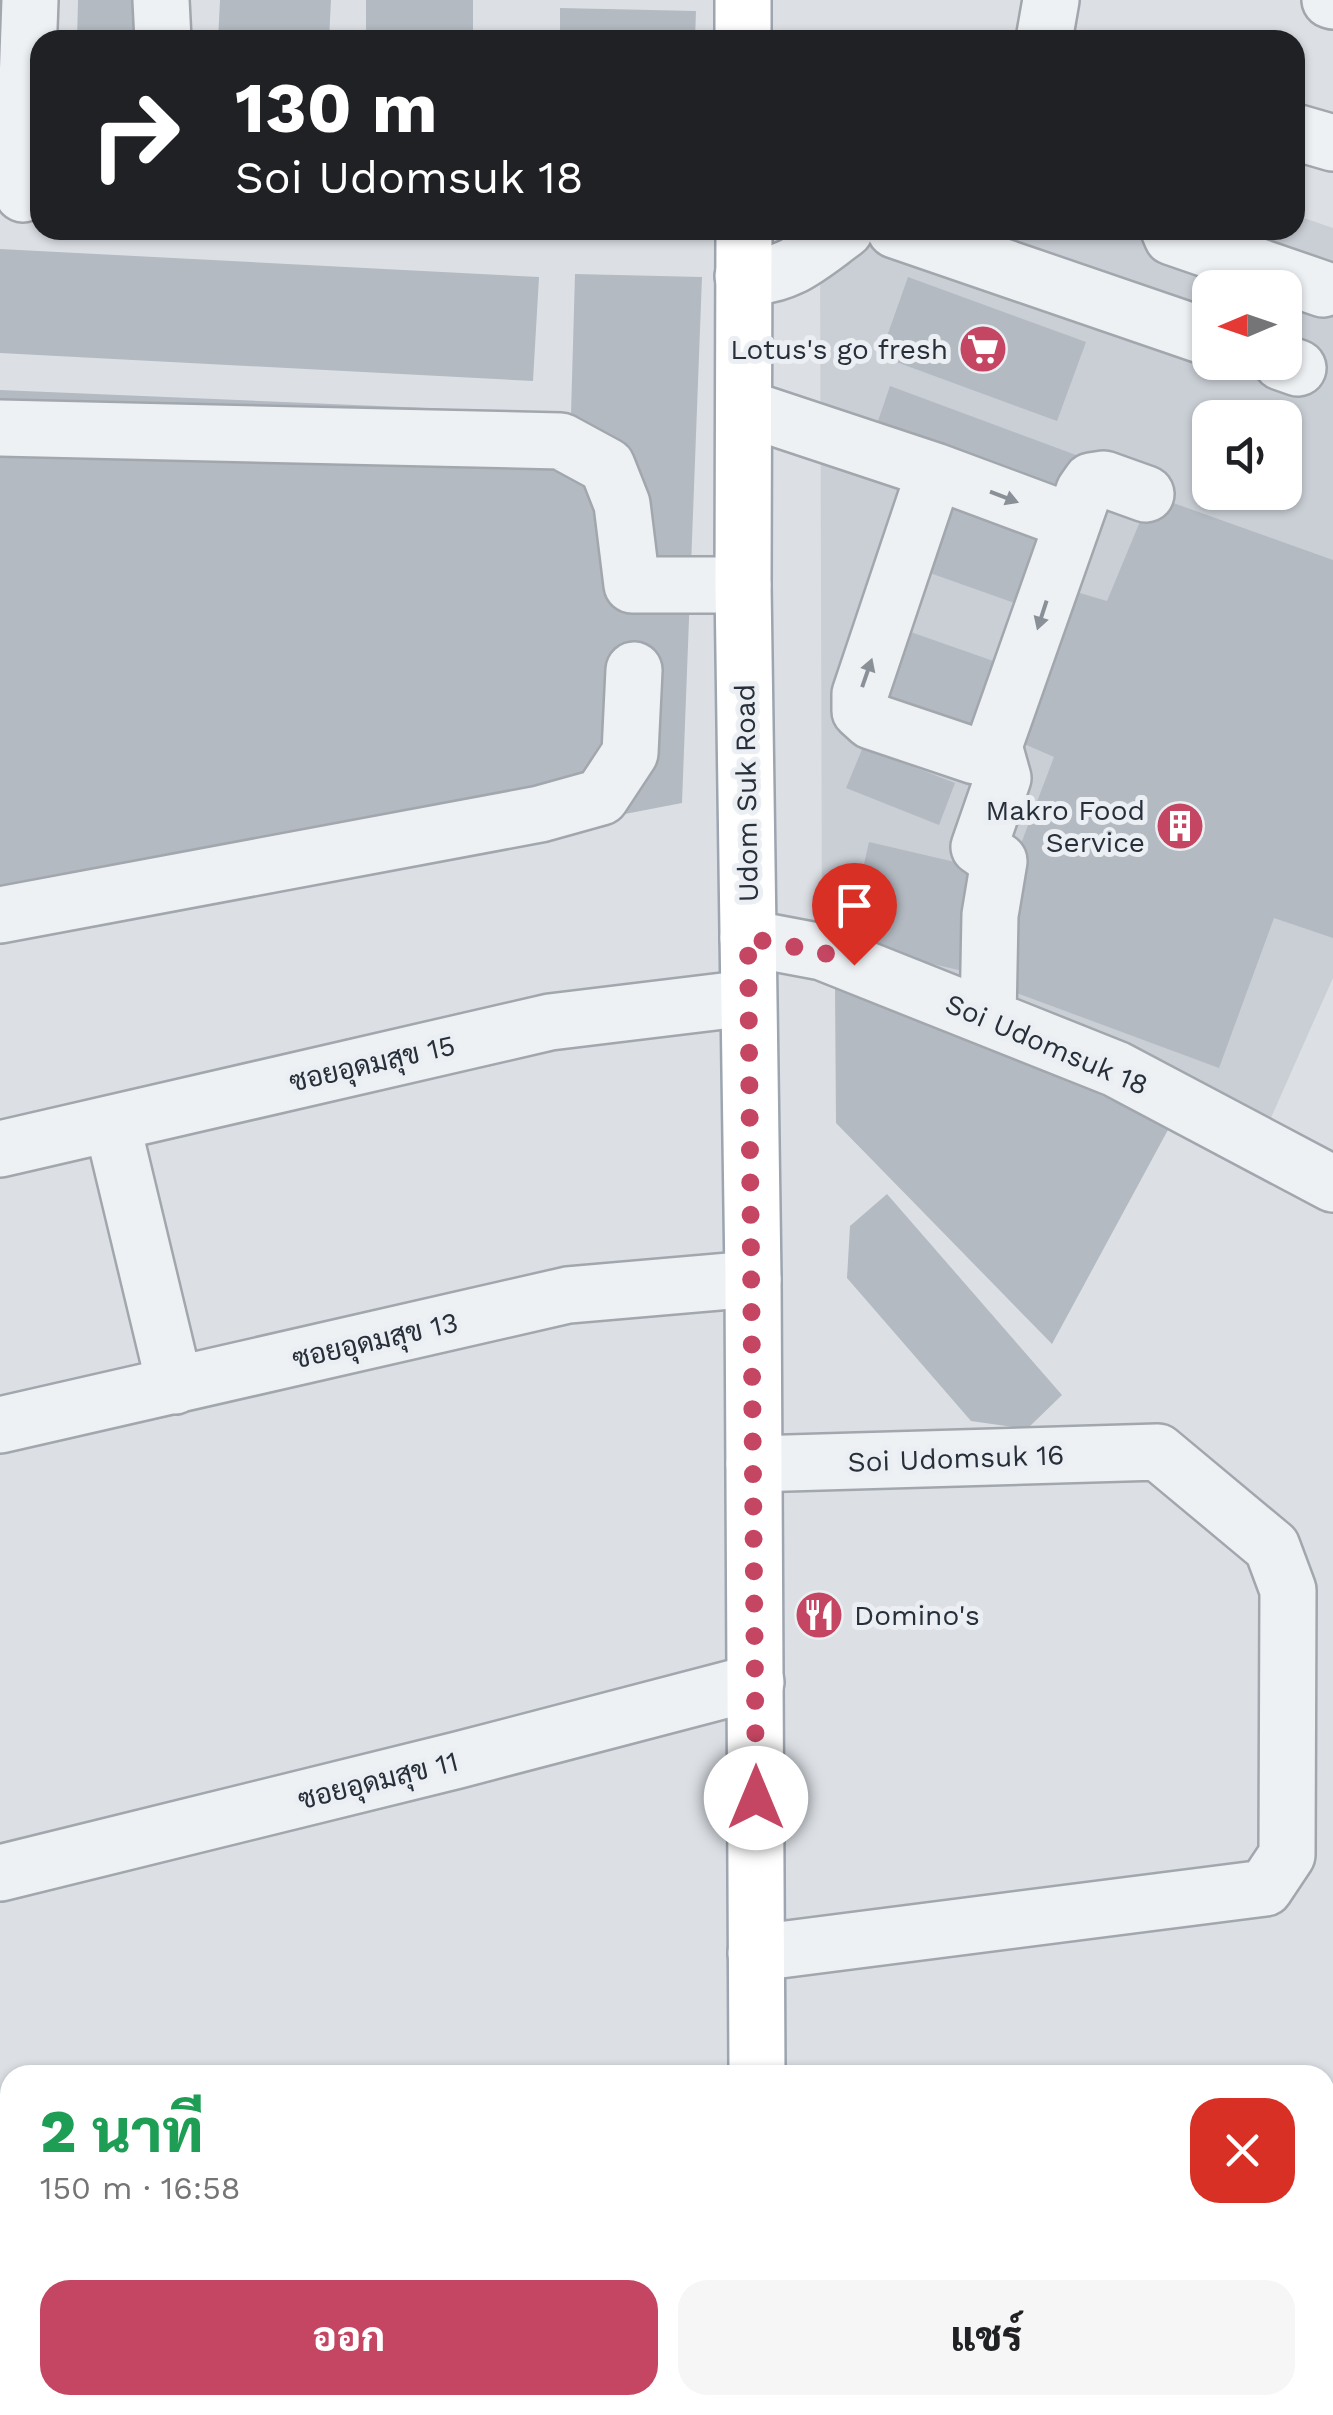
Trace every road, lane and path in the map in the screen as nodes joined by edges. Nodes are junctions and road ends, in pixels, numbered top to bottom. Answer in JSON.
{"nodes":[{"id":1,"x":30,"y":0,"type":"edge"},
{"id":2,"x":160,"y":0,"type":"edge"},
{"id":3,"x":742,"y":0,"type":"edge"},
{"id":4,"x":1051,"y":0,"type":"edge"},
{"id":5,"x":163,"y":30,"type":"edge"},
{"id":6,"x":743,"y":30,"type":"edge"},
{"id":7,"x":1046,"y":30,"type":"edge"},
{"id":8,"x":1305,"y":135,"type":"edge"},
{"id":9,"x":1333,"y":143,"type":"edge"},
{"id":10,"x":21,"y":194,"type":"edge"},
{"id":11,"x":831,"y":240,"type":"edge"},
{"id":12,"x":924,"y":240,"type":"edge"},
{"id":13,"x":1169,"y":240,"type":"edge"},
{"id":14,"x":1188,"y":240,"type":"edge"},
{"id":15,"x":736,"y":242,"type":"edge"},
{"id":16,"x":1323,"y":289,"type":"dead end"},
{"id":17,"x":1148,"y":317,"type":"junction"},
{"id":18,"x":1192,"y":332,"type":"edge"},
{"id":19,"x":745,"y":408,"type":"junction"},
{"id":20,"x":0,"y":428,"type":"edge"},
{"id":21,"x":935,"y":471,"type":"junction"},
{"id":22,"x":1146,"y":494,"type":"dead end"},
{"id":23,"x":1072,"y":522,"type":"junction"},
{"id":24,"x":743,"y":585,"type":"junction"},
{"id":25,"x":634,"y":670,"type":"dead end"},
{"id":26,"x":994,"y":746,"type":"junction"},
{"id":27,"x":0,"y":915,"type":"edge"},
{"id":28,"x":748,"y":938,"type":"junction"},
{"id":29,"x":748,"y":998,"type":"junction"},
{"id":30,"x":988,"y":1018,"type":"junction"},
{"id":31,"x":112,"y":1124,"type":"junction"},
{"id":32,"x":0,"y":1149,"type":"edge"},
{"id":33,"x":1333,"y":1184,"type":"edge"},
{"id":34,"x":753,"y":1279,"type":"junction"},
{"id":35,"x":175,"y":1386,"type":"junction"},
{"id":36,"x":0,"y":1425,"type":"edge"},
{"id":37,"x":754,"y":1464,"type":"junction"},
{"id":38,"x":756,"y":1682,"type":"junction"},
{"id":39,"x":0,"y":1873,"type":"edge"},
{"id":40,"x":756,"y":1953,"type":"junction"},
{"id":41,"x":756,"y":2065,"type":"edge"}],
"edges":[{"from":1,"to":10,"type":"street"},
{"from":2,"to":5,"type":"street"},
{"from":3,"to":6,"type":"main road"},
{"from":4,"to":7,"type":"street"},
{"from":8,"to":9,"type":"street"},
{"from":11,"to":15,"type":"street"},
{"from":12,"to":17,"type":"street"},
{"from":13,"to":17,"type":"street"},
{"from":14,"to":16,"type":"street"},
{"from":15,"to":19,"type":"main road","name":"Udom Suk Road"},
{"from":17,"to":18,"type":"street"},
{"from":19,"to":21,"type":"street"},
{"from":19,"to":24,"type":"main road","name":"Udom Suk Road"},
{"from":20,"to":24,"type":"street"},
{"from":21,"to":23,"type":"street","one_way":true},
{"from":26,"to":21,"type":"street","one_way":true},
{"from":22,"to":23,"type":"street"},
{"from":23,"to":26,"type":"street","one_way":true},
{"from":24,"to":28,"type":"main road","name":"Udom Suk Road"},
{"from":25,"to":27,"type":"street"},
{"from":26,"to":30,"type":"street"},
{"from":28,"to":29,"type":"main road","name":"Udom Suk Road"},
{"from":28,"to":30,"type":"street","name":"Soi Udomsuk 18"},
{"from":29,"to":31,"type":"street","name":"ซอยอุดมสุข 15"},
{"from":29,"to":34,"type":"main road","name":"Udom Suk Road"},
{"from":30,"to":33,"type":"street","name":"Soi Udomsuk 18"},
{"from":31,"to":32,"type":"street","name":"ซอยอุดมสุข 15"},
{"from":31,"to":35,"type":"street"},
{"from":34,"to":35,"type":"street","name":"ซอยอุดมสุข 13"},
{"from":34,"to":37,"type":"main road","name":"Udom Suk Road"},
{"from":35,"to":36,"type":"street","name":"ซอยอุดมสุข 13"},
{"from":37,"to":38,"type":"main road","name":"Udom Suk Road"},
{"from":37,"to":40,"type":"street","name":"Soi Udomsuk 16"},
{"from":38,"to":39,"type":"street","name":"ซอยอุดมสุข 11"},
{"from":38,"to":40,"type":"main road","name":"Udom Suk Road"},
{"from":40,"to":41,"type":"main road","name":"Udom Suk Road"}]}
